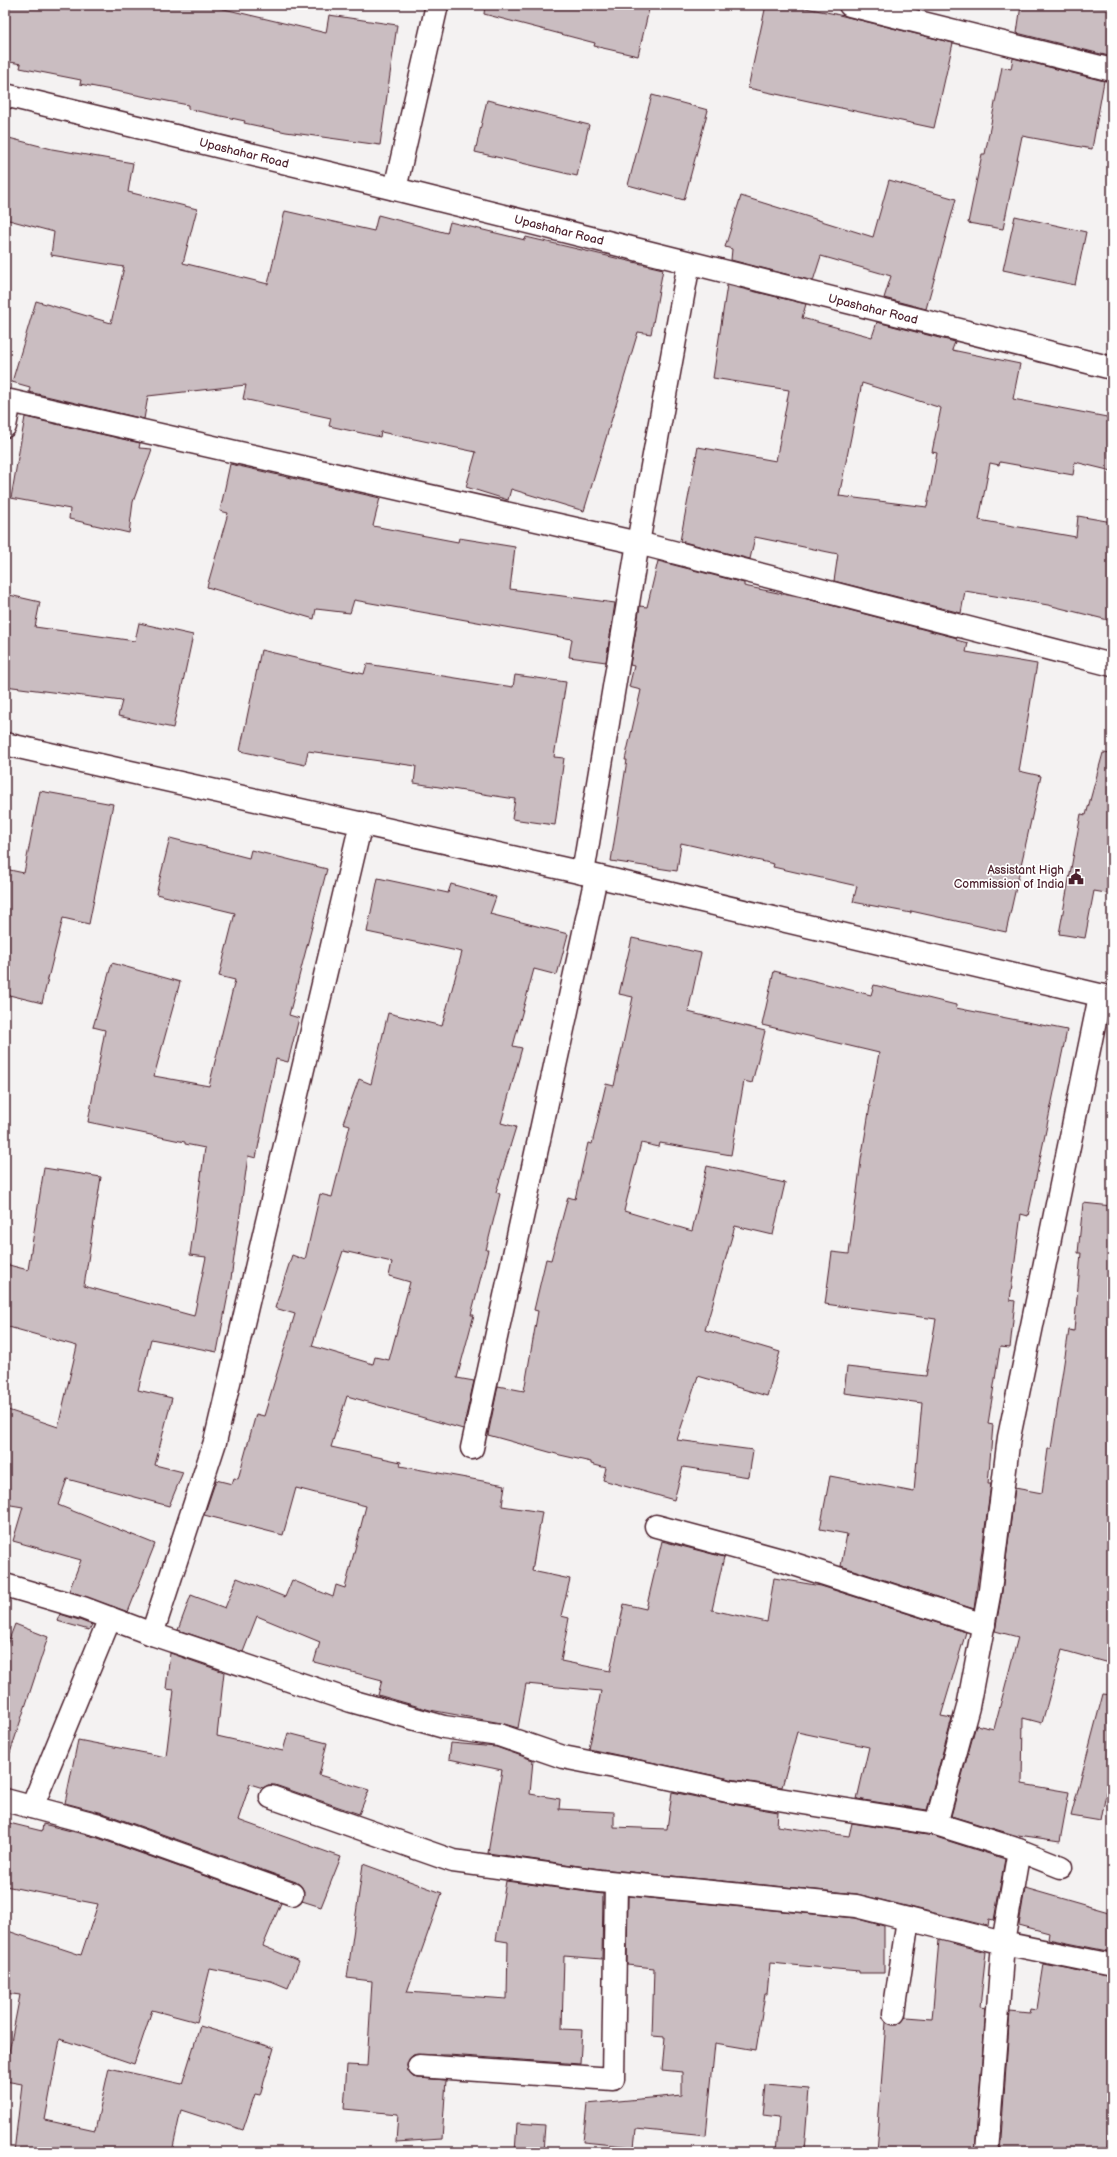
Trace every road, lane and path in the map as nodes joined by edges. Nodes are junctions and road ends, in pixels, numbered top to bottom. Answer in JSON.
{"nodes":[{"id":1,"x":437,"y":5,"type":"edge"},
{"id":2,"x":850,"y":5,"type":"edge"},
{"id":3,"x":1112,"y":70,"type":"edge"},
{"id":4,"x":5,"y":95,"type":"edge"},
{"id":5,"x":395,"y":189,"type":"junction"},
{"id":6,"x":689,"y":263,"type":"junction"},
{"id":7,"x":1112,"y":368,"type":"edge"},
{"id":8,"x":5,"y":426,"type":"edge"},
{"id":9,"x":638,"y":543,"type":"junction"},
{"id":10,"x":1112,"y":665,"type":"edge"},
{"id":11,"x":5,"y":744,"type":"edge"},
{"id":12,"x":361,"y":823,"type":"junction"},
{"id":13,"x":589,"y":875,"type":"junction"},
{"id":14,"x":1106,"y":997,"type":"edge"},
{"id":15,"x":472,"y":1448,"type":"dead end"},
{"id":16,"x":656,"y":1526,"type":"dead end"},
{"id":17,"x":5,"y":1585,"type":"edge"},
{"id":18,"x":110,"y":1618,"type":"junction"},
{"id":19,"x":984,"y":1625,"type":"junction"},
{"id":20,"x":152,"y":1634,"type":"junction"},
{"id":21,"x":271,"y":1797,"type":"dead end"},
{"id":22,"x":5,"y":1800,"type":"edge"},
{"id":23,"x":32,"y":1807,"type":"junction"},
{"id":24,"x":936,"y":1824,"type":"junction"},
{"id":25,"x":1019,"y":1850,"type":"junction"},
{"id":26,"x":1062,"y":1867,"type":"dead end"},
{"id":27,"x":616,"y":1883,"type":"junction"},
{"id":28,"x":292,"y":1894,"type":"dead end"},
{"id":29,"x":908,"y":1919,"type":"junction"},
{"id":30,"x":1003,"y":1943,"type":"junction"},
{"id":31,"x":1112,"y":1965,"type":"edge"},
{"id":32,"x":894,"y":2013,"type":"dead end"},
{"id":33,"x":419,"y":2066,"type":"dead end"},
{"id":34,"x":987,"y":2152,"type":"edge"}],
"edges":[{"from":1,"to":5,"type":"street"},
{"from":2,"to":3,"type":"street"},
{"from":4,"to":5,"type":"street","name":"Upashahar Road"},
{"from":5,"to":6,"type":"street","name":"Upashahar Road"},
{"from":6,"to":7,"type":"street","name":"Upashahar Road"},
{"from":6,"to":9,"type":"street"},
{"from":8,"to":9,"type":"street"},
{"from":9,"to":10,"type":"street"},
{"from":9,"to":13,"type":"street"},
{"from":11,"to":12,"type":"street"},
{"from":12,"to":13,"type":"street"},
{"from":12,"to":20,"type":"street"},
{"from":13,"to":14,"type":"street"},
{"from":13,"to":15,"type":"street"},
{"from":14,"to":19,"type":"street"},
{"from":16,"to":19,"type":"street"},
{"from":17,"to":18,"type":"street"},
{"from":18,"to":20,"type":"street"},
{"from":18,"to":23,"type":"street"},
{"from":19,"to":24,"type":"street"},
{"from":20,"to":24,"type":"street"},
{"from":21,"to":27,"type":"street"},
{"from":22,"to":23,"type":"street"},
{"from":23,"to":28,"type":"street"},
{"from":24,"to":25,"type":"street"},
{"from":25,"to":26,"type":"street"},
{"from":25,"to":30,"type":"street"},
{"from":27,"to":29,"type":"street"},
{"from":27,"to":33,"type":"street"},
{"from":29,"to":30,"type":"street"},
{"from":29,"to":32,"type":"street"},
{"from":30,"to":31,"type":"street"},
{"from":30,"to":34,"type":"street"}]}
